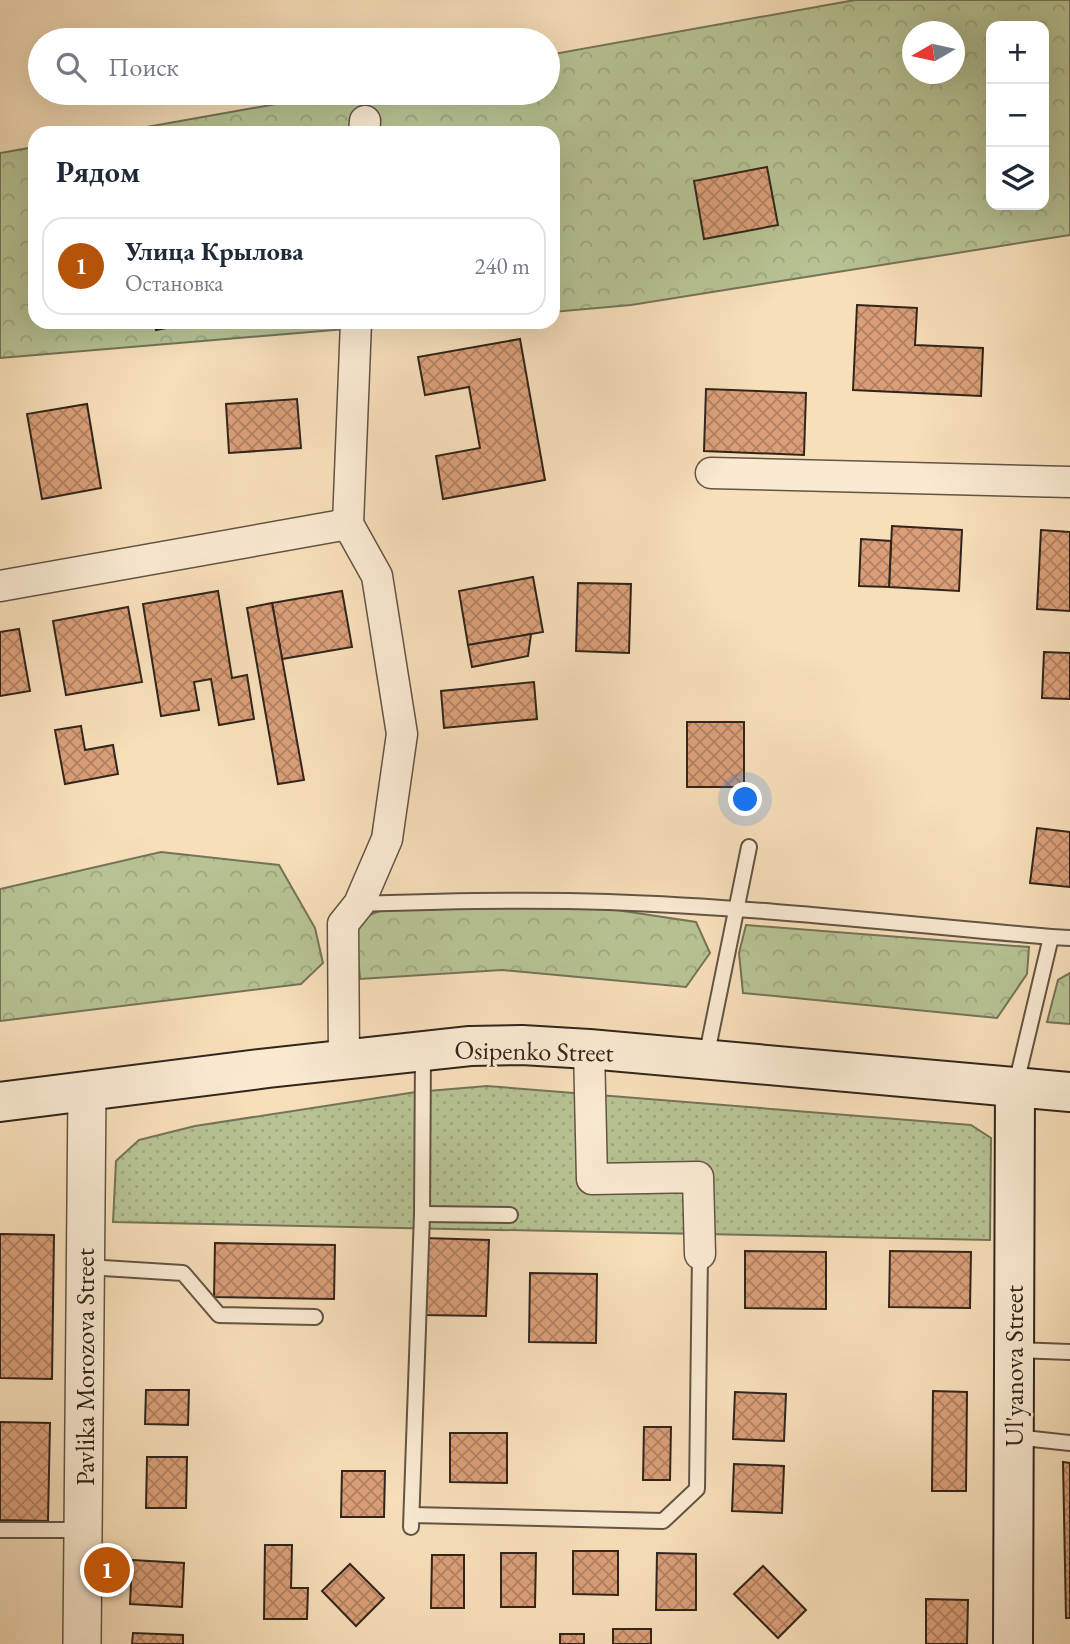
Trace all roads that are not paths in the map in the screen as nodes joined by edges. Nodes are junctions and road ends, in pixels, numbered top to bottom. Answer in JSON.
{"nodes":[{"id":1,"x":356,"y":329,"type":"edge"},
{"id":2,"x":711,"y":473,"type":"dead end"},
{"id":3,"x":1070,"y":482,"type":"edge"},
{"id":4,"x":348,"y":524,"type":"junction"},
{"id":5,"x":0,"y":586,"type":"edge"},
{"id":6,"x":749,"y":847,"type":"dead end"},
{"id":7,"x":359,"y":904,"type":"junction"},
{"id":8,"x":736,"y":909,"type":"junction"},
{"id":9,"x":1051,"y":937,"type":"junction"},
{"id":10,"x":1070,"y":938,"type":"edge"},
{"id":11,"x":589,"y":1049,"type":"junction"},
{"id":12,"x":423,"y":1051,"type":"junction"},
{"id":13,"x":344,"y":1059,"type":"junction"},
{"id":14,"x":705,"y":1059,"type":"junction"},
{"id":15,"x":1015,"y":1087,"type":"junction"},
{"id":16,"x":87,"y":1091,"type":"junction"},
{"id":17,"x":1070,"y":1092,"type":"edge"},
{"id":18,"x":0,"y":1102,"type":"edge"},
{"id":19,"x":422,"y":1214,"type":"junction"},
{"id":20,"x":510,"y":1215,"type":"dead end"},
{"id":21,"x":700,"y":1254,"type":"joint"},
{"id":22,"x":85,"y":1267,"type":"junction"},
{"id":23,"x":316,"y":1317,"type":"dead end"},
{"id":24,"x":1014,"y":1350,"type":"junction"},
{"id":25,"x":1070,"y":1352,"type":"edge"},
{"id":26,"x":1014,"y":1437,"type":"junction"},
{"id":27,"x":1070,"y":1443,"type":"edge"},
{"id":28,"x":0,"y":1530,"type":"edge"},
{"id":29,"x":83,"y":1530,"type":"junction"},
{"id":30,"x":82,"y":1644,"type":"edge"},
{"id":31,"x":1013,"y":1644,"type":"edge"}],
"edges":[{"from":1,"to":4,"type":"street"},
{"from":2,"to":3,"type":"street"},
{"from":4,"to":5,"type":"street"},
{"from":4,"to":7,"type":"street"},
{"from":6,"to":8,"type":"lane"},
{"from":7,"to":8,"type":"lane"},
{"from":7,"to":13,"type":"street"},
{"from":8,"to":9,"type":"lane"},
{"from":8,"to":14,"type":"lane"},
{"from":9,"to":10,"type":"lane"},
{"from":9,"to":15,"type":"lane"},
{"from":11,"to":12,"type":"main road","name":"Osipenko Street"},
{"from":11,"to":14,"type":"main road","name":"Osipenko Street"},
{"from":11,"to":21,"type":"street"},
{"from":12,"to":13,"type":"main road","name":"Osipenko Street"},
{"from":12,"to":19,"type":"lane"},
{"from":13,"to":16,"type":"main road","name":"Osipenko Street"},
{"from":14,"to":15,"type":"main road","name":"Osipenko Street"},
{"from":15,"to":17,"type":"main road","name":"Osipenko Street"},
{"from":15,"to":24,"type":"main road","name":"Ul'yanova Street"},
{"from":16,"to":18,"type":"main road","name":"Osipenko Street"},
{"from":16,"to":22,"type":"street","name":"Pavlika Morozova Street"},
{"from":19,"to":20,"type":"lane"},
{"from":19,"to":21,"type":"lane"},
{"from":22,"to":23,"type":"lane"},
{"from":22,"to":29,"type":"street","name":"Pavlika Morozova Street"},
{"from":24,"to":25,"type":"lane"},
{"from":24,"to":26,"type":"main road","name":"Ul'yanova Street"},
{"from":26,"to":27,"type":"lane"},
{"from":26,"to":31,"type":"main road","name":"Ul'yanova Street"},
{"from":28,"to":29,"type":"lane"},
{"from":29,"to":30,"type":"street","name":"Pavlika Morozova Street"}]}
